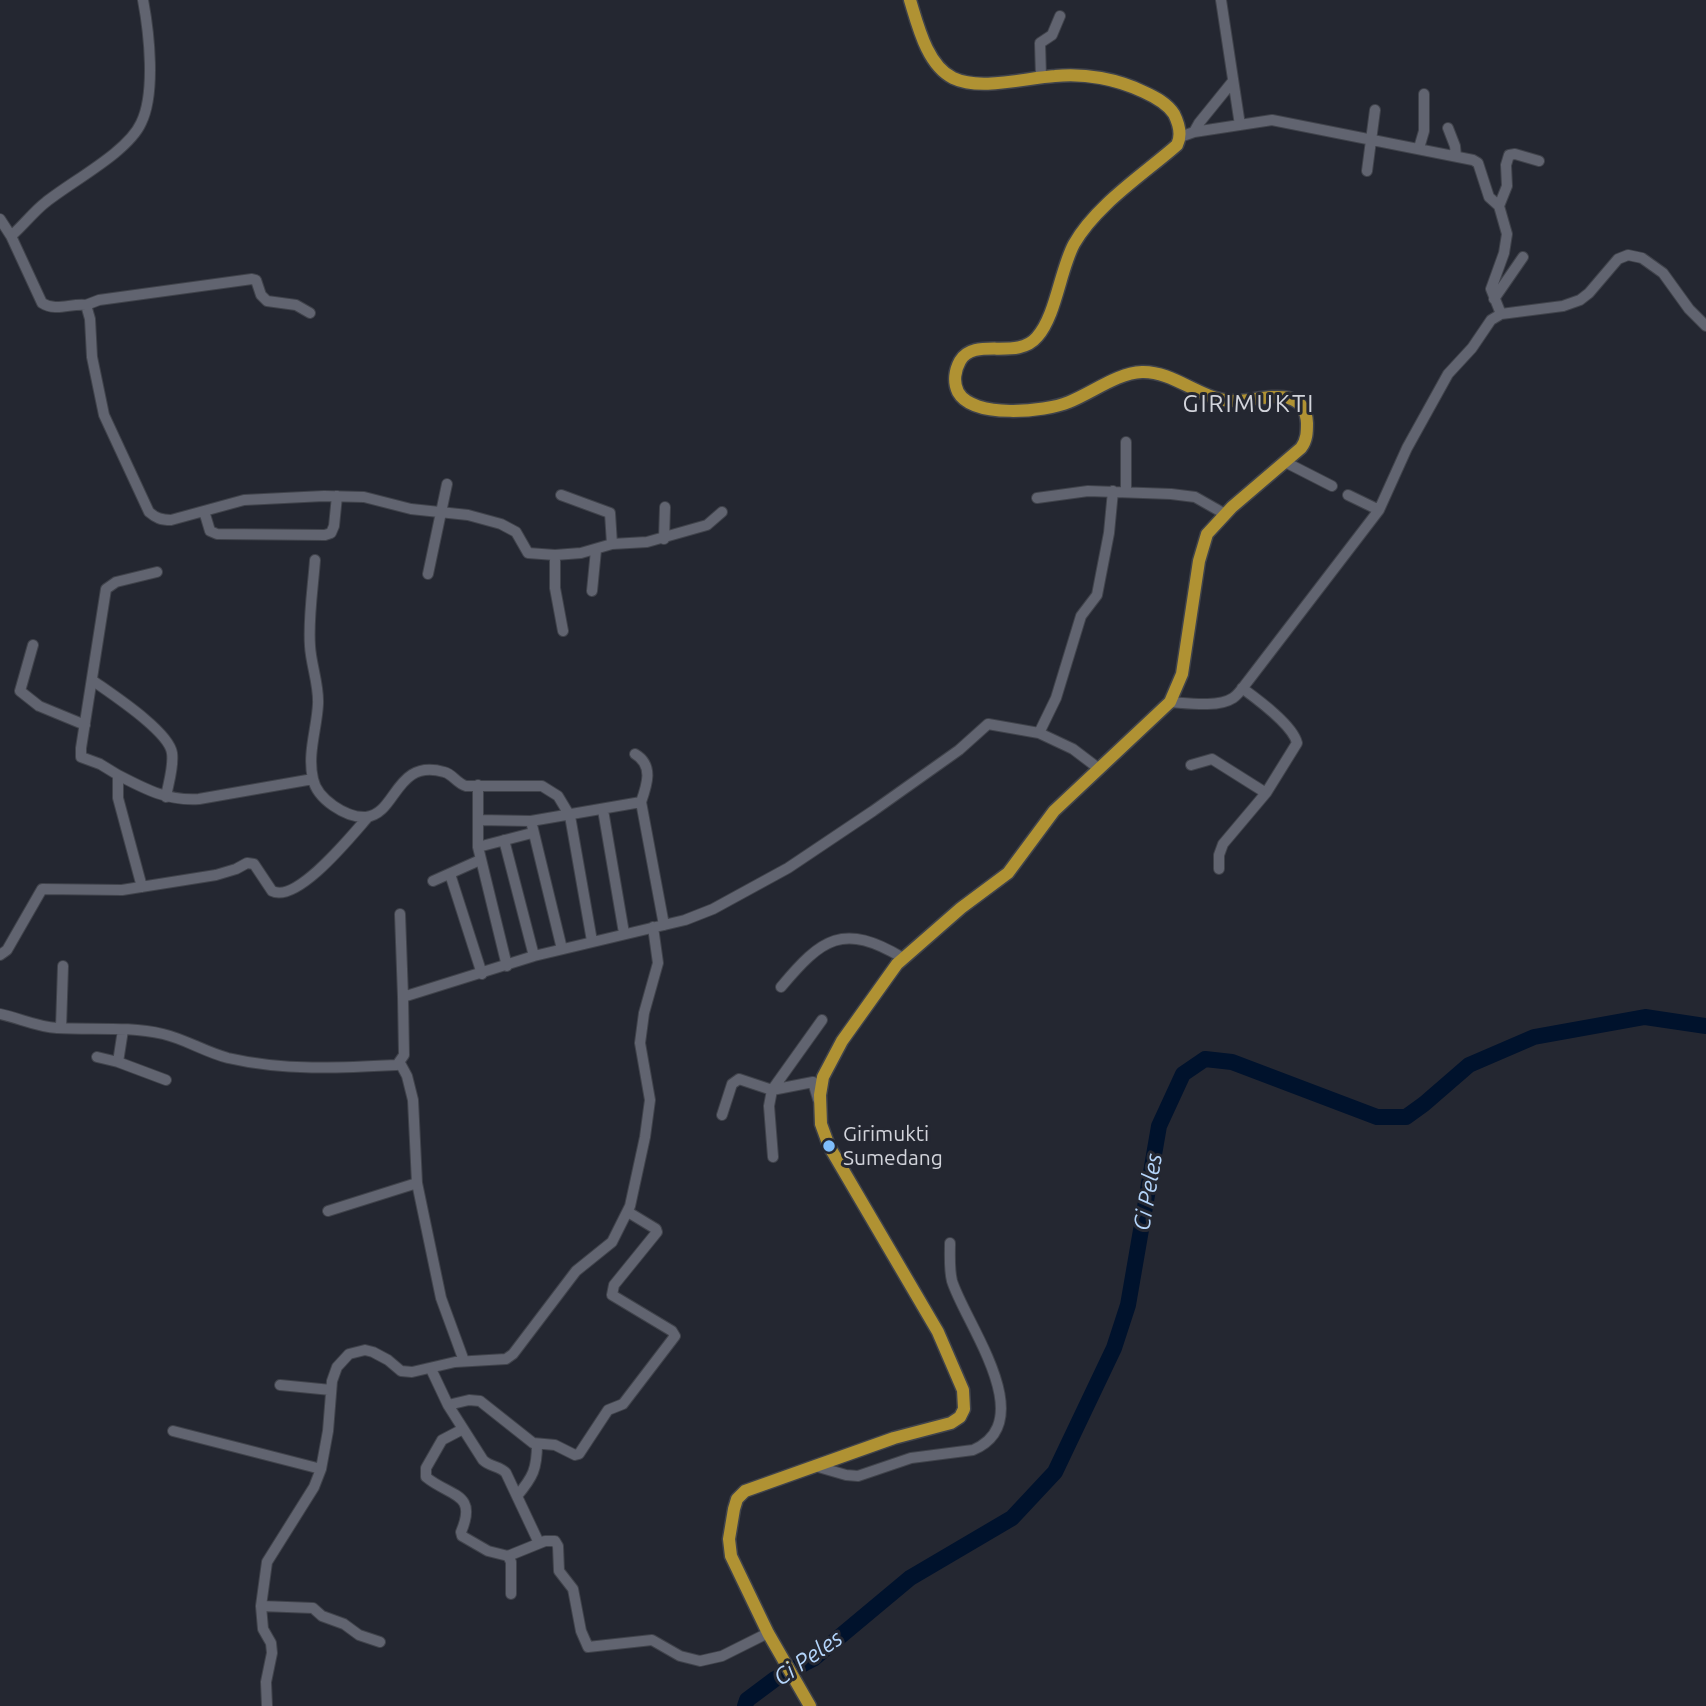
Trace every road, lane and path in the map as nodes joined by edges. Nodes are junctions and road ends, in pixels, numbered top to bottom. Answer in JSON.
{"nodes":[{"id":1,"x":143,"y":0,"type":"edge"},
{"id":2,"x":910,"y":0,"type":"edge"},
{"id":3,"x":1221,"y":0,"type":"edge"},
{"id":4,"x":1060,"y":16,"type":"dead end"},
{"id":5,"x":1041,"y":78,"type":"junction"},
{"id":6,"x":1233,"y":81,"type":"junction"},
{"id":7,"x":1424,"y":94,"type":"dead end"},
{"id":8,"x":1375,"y":110,"type":"dead end"},
{"id":9,"x":1240,"y":125,"type":"junction"},
{"id":10,"x":1447,"y":128,"type":"dead end"},
{"id":11,"x":1194,"y":132,"type":"junction"},
{"id":12,"x":1180,"y":137,"type":"junction"},
{"id":13,"x":1371,"y":138,"type":"junction"},
{"id":14,"x":1419,"y":148,"type":"junction"},
{"id":15,"x":1456,"y":156,"type":"junction"},
{"id":16,"x":1539,"y":161,"type":"dead end"},
{"id":17,"x":1367,"y":171,"type":"dead end"},
{"id":18,"x":1499,"y":206,"type":"junction"},
{"id":19,"x":0,"y":219,"type":"edge"},
{"id":20,"x":11,"y":236,"type":"junction"},
{"id":21,"x":1523,"y":257,"type":"dead end"},
{"id":22,"x":1494,"y":299,"type":"junction"},
{"id":23,"x":86,"y":305,"type":"junction"},
{"id":24,"x":310,"y":313,"type":"dead end"},
{"id":25,"x":1501,"y":314,"type":"junction"},
{"id":26,"x":1706,"y":326,"type":"edge"},
{"id":27,"x":1126,"y":442,"type":"dead end"},
{"id":28,"x":1285,"y":461,"type":"junction"},
{"id":29,"x":447,"y":484,"type":"dead end"},
{"id":30,"x":1332,"y":486,"type":"dead end"},
{"id":31,"x":1113,"y":491,"type":"junction"},
{"id":32,"x":1126,"y":492,"type":"junction"},
{"id":33,"x":561,"y":495,"type":"dead end"},
{"id":34,"x":1348,"y":495,"type":"dead end"},
{"id":35,"x":337,"y":496,"type":"junction"},
{"id":36,"x":1037,"y":498,"type":"dead end"},
{"id":37,"x":665,"y":507,"type":"dead end"},
{"id":38,"x":1379,"y":510,"type":"junction"},
{"id":39,"x":204,"y":511,"type":"junction"},
{"id":40,"x":441,"y":511,"type":"junction"},
{"id":41,"x":722,"y":512,"type":"dead end"},
{"id":42,"x":1225,"y":514,"type":"junction"},
{"id":43,"x":664,"y":539,"type":"junction"},
{"id":44,"x":612,"y":544,"type":"junction"},
{"id":45,"x":596,"y":550,"type":"junction"},
{"id":46,"x":555,"y":555,"type":"junction"},
{"id":47,"x":315,"y":560,"type":"dead end"},
{"id":48,"x":157,"y":572,"type":"dead end"},
{"id":49,"x":428,"y":574,"type":"dead end"},
{"id":50,"x":592,"y":591,"type":"dead end"},
{"id":51,"x":563,"y":631,"type":"dead end"},
{"id":52,"x":33,"y":645,"type":"dead end"},
{"id":53,"x":92,"y":680,"type":"junction"},
{"id":54,"x":1242,"y":688,"type":"junction"},
{"id":55,"x":1170,"y":702,"type":"junction"},
{"id":56,"x":85,"y":725,"type":"junction"},
{"id":57,"x":1039,"y":733,"type":"junction"},
{"id":58,"x":635,"y":754,"type":"dead end"},
{"id":59,"x":1191,"y":765,"type":"dead end"},
{"id":60,"x":1098,"y":768,"type":"junction"},
{"id":61,"x":118,"y":775,"type":"junction"},
{"id":62,"x":313,"y":779,"type":"junction"},
{"id":63,"x":478,"y":785,"type":"junction"},
{"id":64,"x":1266,"y":793,"type":"junction"},
{"id":65,"x":166,"y":797,"type":"junction"},
{"id":66,"x":641,"y":802,"type":"junction"},
{"id":67,"x":603,"y":810,"type":"junction"},
{"id":68,"x":570,"y":816,"type":"junction"},
{"id":69,"x":368,"y":817,"type":"junction"},
{"id":70,"x":478,"y":820,"type":"junction"},
{"id":71,"x":531,"y":821,"type":"junction"},
{"id":72,"x":532,"y":833,"type":"junction"},
{"id":73,"x":504,"y":840,"type":"junction"},
{"id":74,"x":478,"y":847,"type":"junction"},
{"id":75,"x":480,"y":860,"type":"junction"},
{"id":76,"x":1219,"y":869,"type":"dead end"},
{"id":77,"x":450,"y":874,"type":"junction"},
{"id":78,"x":433,"y":881,"type":"dead end"},
{"id":79,"x":142,"y":887,"type":"junction"},
{"id":80,"x":400,"y":914,"type":"dead end"},
{"id":81,"x":664,"y":925,"type":"junction"},
{"id":82,"x":653,"y":927,"type":"junction"},
{"id":83,"x":624,"y":933,"type":"junction"},
{"id":84,"x":592,"y":941,"type":"junction"},
{"id":85,"x":562,"y":949,"type":"junction"},
{"id":86,"x":0,"y":954,"type":"edge"},
{"id":87,"x":534,"y":956,"type":"junction"},
{"id":88,"x":902,"y":958,"type":"junction"},
{"id":89,"x":507,"y":965,"type":"junction"},
{"id":90,"x":63,"y":966,"type":"dead end"},
{"id":91,"x":482,"y":974,"type":"junction"},
{"id":92,"x":781,"y":987,"type":"dead end"},
{"id":93,"x":403,"y":998,"type":"junction"},
{"id":94,"x":0,"y":1014,"type":"edge"},
{"id":95,"x":822,"y":1020,"type":"dead end"},
{"id":96,"x":61,"y":1028,"type":"junction"},
{"id":97,"x":123,"y":1030,"type":"junction"},
{"id":98,"x":97,"y":1057,"type":"dead end"},
{"id":99,"x":118,"y":1062,"type":"junction"},
{"id":100,"x":400,"y":1063,"type":"junction"},
{"id":101,"x":166,"y":1080,"type":"dead end"},
{"id":102,"x":772,"y":1090,"type":"junction"},
{"id":103,"x":819,"y":1101,"type":"junction"},
{"id":104,"x":722,"y":1115,"type":"dead end"},
{"id":105,"x":773,"y":1157,"type":"dead end"},
{"id":106,"x":417,"y":1183,"type":"junction"},
{"id":107,"x":328,"y":1211,"type":"dead end"},
{"id":108,"x":628,"y":1212,"type":"junction"},
{"id":109,"x":950,"y":1243,"type":"dead end"},
{"id":110,"x":464,"y":1361,"type":"junction"},
{"id":111,"x":431,"y":1369,"type":"junction"},
{"id":112,"x":280,"y":1385,"type":"dead end"},
{"id":113,"x":331,"y":1390,"type":"junction"},
{"id":114,"x":448,"y":1405,"type":"junction"},
{"id":115,"x":463,"y":1429,"type":"junction"},
{"id":116,"x":173,"y":1431,"type":"dead end"},
{"id":117,"x":537,"y":1444,"type":"junction"},
{"id":118,"x":815,"y":1466,"type":"junction"},
{"id":119,"x":321,"y":1469,"type":"junction"},
{"id":120,"x":517,"y":1496,"type":"junction"},
{"id":121,"x":539,"y":1543,"type":"junction"},
{"id":122,"x":508,"y":1556,"type":"junction"},
{"id":123,"x":511,"y":1594,"type":"dead end"},
{"id":124,"x":261,"y":1606,"type":"junction"},
{"id":125,"x":768,"y":1633,"type":"junction"},
{"id":126,"x":380,"y":1642,"type":"dead end"},
{"id":127,"x":267,"y":1706,"type":"edge"},
{"id":128,"x":810,"y":1706,"type":"edge"}],
"edges":[{"from":1,"to":20,"type":"street"},
{"from":2,"to":5,"type":"main road"},
{"from":3,"to":6,"type":"street"},
{"from":4,"to":5,"type":"street"},
{"from":5,"to":12,"type":"main road"},
{"from":6,"to":9,"type":"street"},
{"from":6,"to":11,"type":"street"},
{"from":7,"to":14,"type":"street"},
{"from":8,"to":13,"type":"street"},
{"from":9,"to":11,"type":"street"},
{"from":9,"to":13,"type":"street"},
{"from":10,"to":15,"type":"street"},
{"from":11,"to":12,"type":"street"},
{"from":12,"to":28,"type":"main road"},
{"from":13,"to":14,"type":"street"},
{"from":13,"to":17,"type":"street"},
{"from":14,"to":15,"type":"street"},
{"from":15,"to":18,"type":"street"},
{"from":16,"to":18,"type":"street"},
{"from":18,"to":22,"type":"street"},
{"from":19,"to":20,"type":"street"},
{"from":20,"to":23,"type":"street"},
{"from":21,"to":22,"type":"street"},
{"from":22,"to":25,"type":"street"},
{"from":23,"to":24,"type":"street"},
{"from":23,"to":39,"type":"street"},
{"from":25,"to":26,"type":"street"},
{"from":25,"to":38,"type":"street"},
{"from":27,"to":32,"type":"street"},
{"from":28,"to":30,"type":"street"},
{"from":28,"to":42,"type":"main road"},
{"from":29,"to":40,"type":"street"},
{"from":31,"to":32,"type":"street"},
{"from":31,"to":36,"type":"street"},
{"from":31,"to":57,"type":"street"},
{"from":32,"to":42,"type":"street"},
{"from":33,"to":44,"type":"street"},
{"from":34,"to":38,"type":"street"},
{"from":35,"to":39,"type":"street"},
{"from":35,"to":39,"type":"street"},
{"from":35,"to":40,"type":"street"},
{"from":37,"to":43,"type":"street"},
{"from":38,"to":54,"type":"street"},
{"from":40,"to":46,"type":"street"},
{"from":40,"to":49,"type":"street"},
{"from":41,"to":43,"type":"street"},
{"from":42,"to":55,"type":"main road"},
{"from":43,"to":44,"type":"street"},
{"from":44,"to":45,"type":"street"},
{"from":45,"to":46,"type":"street"},
{"from":45,"to":50,"type":"street"},
{"from":46,"to":51,"type":"street"},
{"from":47,"to":62,"type":"street"},
{"from":48,"to":53,"type":"street"},
{"from":52,"to":56,"type":"street"},
{"from":53,"to":56,"type":"street"},
{"from":53,"to":65,"type":"street"},
{"from":54,"to":55,"type":"street"},
{"from":54,"to":64,"type":"street"},
{"from":55,"to":60,"type":"main road"},
{"from":56,"to":61,"type":"street"},
{"from":57,"to":60,"type":"street"},
{"from":57,"to":81,"type":"street"},
{"from":58,"to":66,"type":"street"},
{"from":59,"to":64,"type":"street"},
{"from":60,"to":88,"type":"main road"},
{"from":61,"to":65,"type":"street"},
{"from":61,"to":79,"type":"street"},
{"from":62,"to":65,"type":"street"},
{"from":62,"to":69,"type":"street"},
{"from":63,"to":68,"type":"street"},
{"from":63,"to":69,"type":"street"},
{"from":63,"to":70,"type":"street"},
{"from":64,"to":76,"type":"street"},
{"from":66,"to":67,"type":"street"},
{"from":66,"to":81,"type":"street"},
{"from":67,"to":68,"type":"street"},
{"from":67,"to":83,"type":"street"},
{"from":68,"to":71,"type":"street"},
{"from":68,"to":84,"type":"street"},
{"from":69,"to":79,"type":"street"},
{"from":70,"to":71,"type":"street"},
{"from":70,"to":74,"type":"street"},
{"from":71,"to":72,"type":"street"},
{"from":72,"to":73,"type":"street"},
{"from":72,"to":85,"type":"street"},
{"from":73,"to":74,"type":"street"},
{"from":73,"to":87,"type":"street"},
{"from":74,"to":75,"type":"street"},
{"from":75,"to":77,"type":"street"},
{"from":75,"to":89,"type":"street"},
{"from":77,"to":78,"type":"street"},
{"from":77,"to":91,"type":"street"},
{"from":79,"to":86,"type":"street"},
{"from":80,"to":93,"type":"street"},
{"from":81,"to":82,"type":"street"},
{"from":82,"to":83,"type":"street"},
{"from":82,"to":108,"type":"street"},
{"from":83,"to":84,"type":"street"},
{"from":84,"to":85,"type":"street"},
{"from":85,"to":87,"type":"street"},
{"from":87,"to":89,"type":"street"},
{"from":88,"to":92,"type":"street"},
{"from":88,"to":103,"type":"main road"},
{"from":89,"to":91,"type":"street"},
{"from":90,"to":96,"type":"street"},
{"from":91,"to":93,"type":"street"},
{"from":93,"to":100,"type":"street"},
{"from":94,"to":96,"type":"street"},
{"from":95,"to":102,"type":"street"},
{"from":96,"to":97,"type":"street"},
{"from":97,"to":99,"type":"street"},
{"from":97,"to":100,"type":"street"},
{"from":98,"to":99,"type":"street"},
{"from":99,"to":101,"type":"street"},
{"from":100,"to":106,"type":"street"},
{"from":102,"to":103,"type":"street"},
{"from":102,"to":104,"type":"street"},
{"from":102,"to":105,"type":"street"},
{"from":103,"to":118,"type":"main road"},
{"from":106,"to":107,"type":"street"},
{"from":106,"to":110,"type":"street"},
{"from":108,"to":110,"type":"street"},
{"from":108,"to":117,"type":"street"},
{"from":109,"to":118,"type":"street"},
{"from":110,"to":111,"type":"street"},
{"from":111,"to":113,"type":"street"},
{"from":111,"to":114,"type":"street"},
{"from":112,"to":113,"type":"street"},
{"from":113,"to":119,"type":"street"},
{"from":114,"to":115,"type":"street"},
{"from":114,"to":117,"type":"street"},
{"from":115,"to":120,"type":"street"},
{"from":115,"to":122,"type":"street"},
{"from":116,"to":119,"type":"street"},
{"from":117,"to":120,"type":"street"},
{"from":118,"to":125,"type":"main road"},
{"from":119,"to":124,"type":"street"},
{"from":120,"to":121,"type":"street"},
{"from":121,"to":122,"type":"street"},
{"from":121,"to":125,"type":"street"},
{"from":122,"to":123,"type":"street"},
{"from":124,"to":126,"type":"street"},
{"from":124,"to":127,"type":"street"},
{"from":125,"to":128,"type":"main road"}]}
